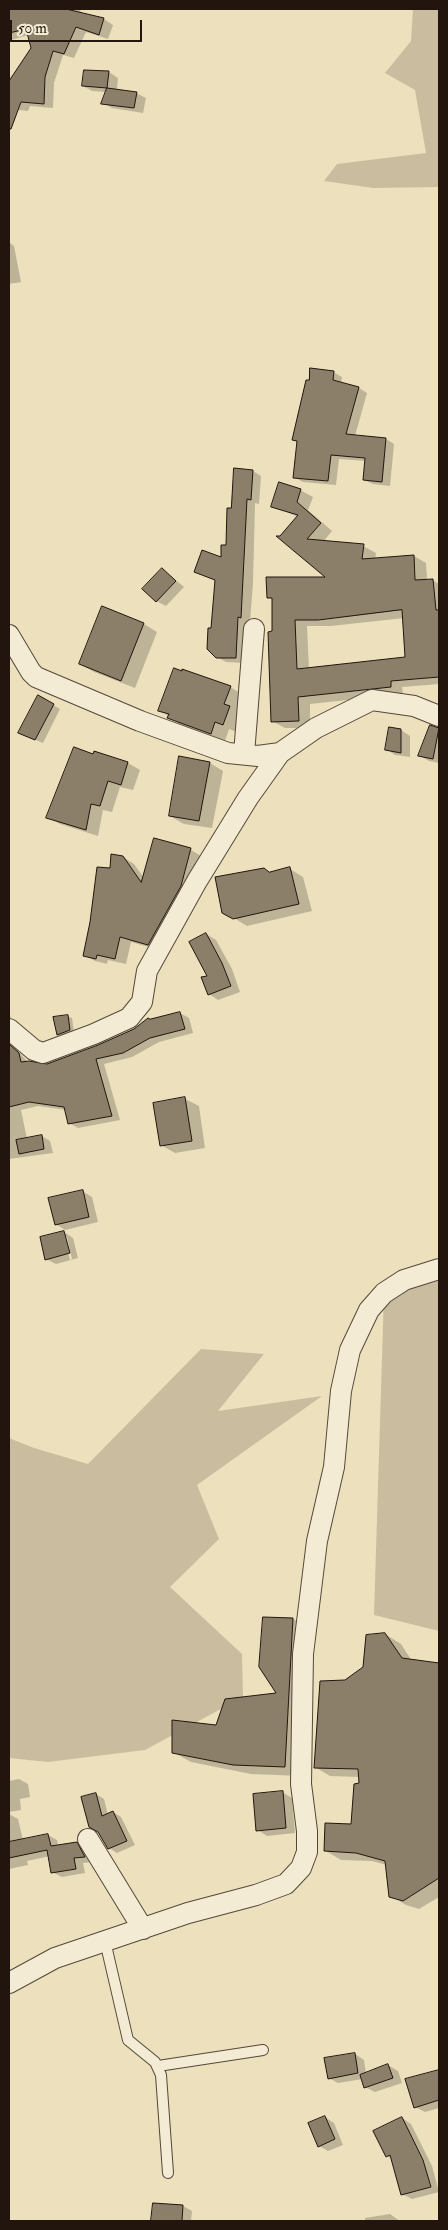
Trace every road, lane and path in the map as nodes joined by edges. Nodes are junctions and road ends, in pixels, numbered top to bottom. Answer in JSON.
{"nodes":[{"id":1,"x":254,"y":629,"type":"dead end"},
{"id":2,"x":9,"y":635,"type":"edge"},
{"id":3,"x":439,"y":716,"type":"edge"},
{"id":4,"x":280,"y":753,"type":"junction"},
{"id":5,"x":244,"y":754,"type":"junction"},
{"id":6,"x":9,"y":1029,"type":"edge"},
{"id":7,"x":439,"y":1269,"type":"edge"},
{"id":8,"x":88,"y":1839,"type":"dead end"},
{"id":9,"x":143,"y":1929,"type":"junction"},
{"id":10,"x":105,"y":1941,"type":"junction"},
{"id":11,"x":9,"y":1983,"type":"edge"},
{"id":12,"x":263,"y":2050,"type":"dead end"},
{"id":13,"x":158,"y":2066,"type":"junction"},
{"id":14,"x":168,"y":2174,"type":"dead end"}],
"edges":[{"from":1,"to":5,"type":"street"},
{"from":2,"to":5,"type":"street"},
{"from":3,"to":4,"type":"street"},
{"from":4,"to":5,"type":"street"},
{"from":4,"to":6,"type":"street"},
{"from":7,"to":9,"type":"street"},
{"from":8,"to":9,"type":"street"},
{"from":9,"to":10,"type":"street"},
{"from":10,"to":11,"type":"street"},
{"from":10,"to":13,"type":"lane"},
{"from":12,"to":13,"type":"lane"},
{"from":13,"to":14,"type":"lane"}]}
